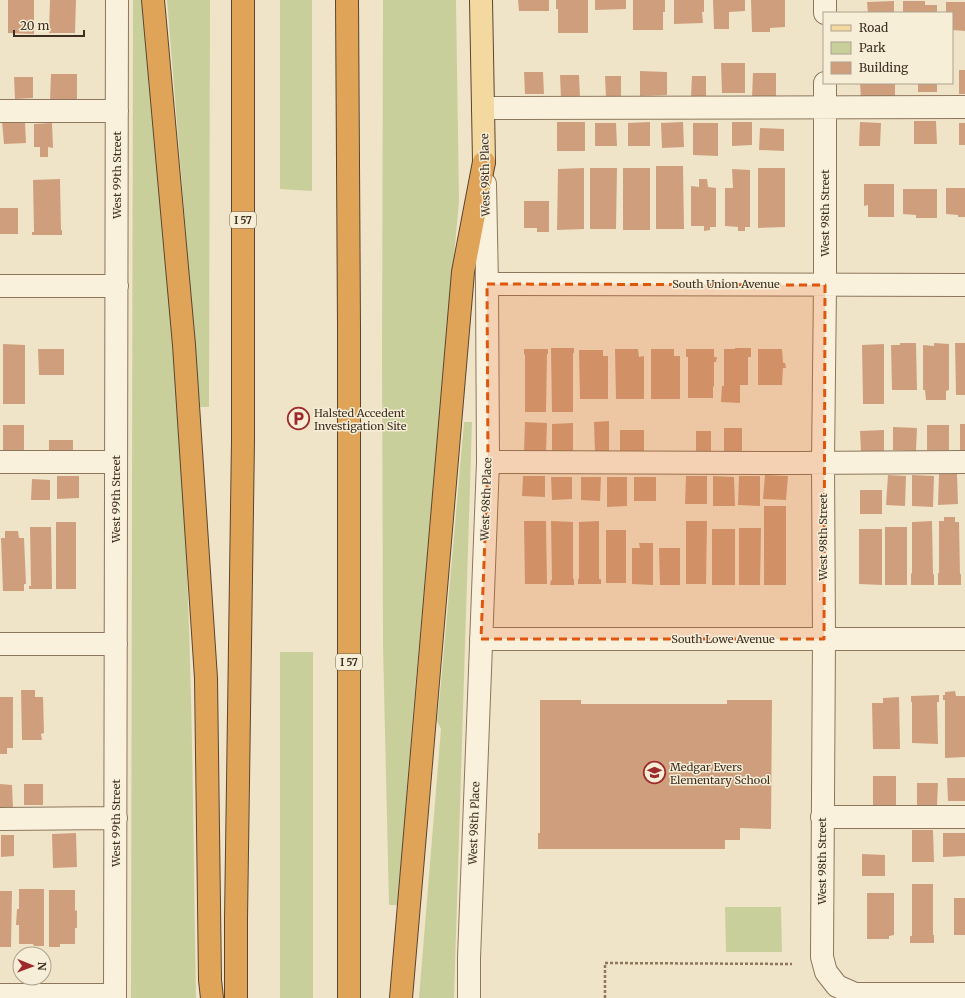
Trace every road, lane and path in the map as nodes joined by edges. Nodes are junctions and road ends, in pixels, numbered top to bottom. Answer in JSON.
{"nodes":[{"id":1,"x":117,"y":0,"type":"edge"},
{"id":2,"x":153,"y":0,"type":"edge"},
{"id":3,"x":243,"y":0,"type":"edge"},
{"id":4,"x":347,"y":0,"type":"edge"},
{"id":5,"x":480,"y":0,"type":"edge"},
{"id":6,"x":825,"y":0,"type":"edge"},
{"id":7,"x":825,"y":12,"type":"edge"},
{"id":8,"x":825,"y":84,"type":"edge"},
{"id":9,"x":825,"y":107,"type":"junction"},
{"id":10,"x":965,"y":107,"type":"edge"},
{"id":11,"x":483,"y":108,"type":"junction"},
{"id":12,"x":0,"y":111,"type":"edge"},
{"id":13,"x":117,"y":111,"type":"junction"},
{"id":14,"x":484,"y":162,"type":"junction"},
{"id":15,"x":487,"y":284,"type":"junction"},
{"id":16,"x":825,"y":285,"type":"junction"},
{"id":17,"x":965,"y":285,"type":"edge"},
{"id":18,"x":0,"y":286,"type":"edge"},
{"id":19,"x":117,"y":286,"type":"junction"},
{"id":20,"x":0,"y":462,"type":"edge"},
{"id":21,"x":116,"y":462,"type":"junction"},
{"id":22,"x":488,"y":462,"type":"junction"},
{"id":23,"x":823,"y":462,"type":"junction"},
{"id":24,"x":965,"y":462,"type":"edge"},
{"id":25,"x":481,"y":639,"type":"junction"},
{"id":26,"x":824,"y":639,"type":"junction"},
{"id":27,"x":965,"y":639,"type":"edge"},
{"id":28,"x":0,"y":644,"type":"edge"},
{"id":29,"x":116,"y":644,"type":"junction"},
{"id":30,"x":822,"y":817,"type":"junction"},
{"id":31,"x":965,"y":817,"type":"edge"},
{"id":32,"x":116,"y":818,"type":"junction"},
{"id":33,"x":0,"y":819,"type":"edge"},
{"id":34,"x":792,"y":964,"type":"dead end"},
{"id":35,"x":965,"y":994,"type":"edge"},
{"id":36,"x":0,"y":995,"type":"edge"},
{"id":37,"x":115,"y":997,"type":"edge"},
{"id":38,"x":212,"y":998,"type":"edge"},
{"id":39,"x":236,"y":998,"type":"edge"},
{"id":40,"x":349,"y":998,"type":"edge"},
{"id":41,"x":401,"y":998,"type":"edge"},
{"id":42,"x":469,"y":998,"type":"edge"},
{"id":43,"x":605,"y":998,"type":"edge"}],
"edges":[{"from":1,"to":13,"type":"street","name":"West 99th Street"},
{"from":2,"to":38,"type":"highway"},
{"from":3,"to":39,"type":"highway","number":"I 57"},
{"from":4,"to":40,"type":"highway","number":"I 57"},
{"from":5,"to":11,"type":"main road","name":"West 98th Place"},
{"from":6,"to":7,"type":"street"},
{"from":8,"to":9,"type":"street","name":"West 98th Street"},
{"from":9,"to":10,"type":"street"},
{"from":9,"to":11,"type":"street"},
{"from":9,"to":16,"type":"street","name":"West 98th Street"},
{"from":11,"to":14,"type":"main road","name":"West 98th Place"},
{"from":12,"to":13,"type":"street"},
{"from":13,"to":19,"type":"street","name":"West 99th Street"},
{"from":14,"to":15,"type":"street","name":"West 98th Place"},
{"from":14,"to":41,"type":"highway"},
{"from":15,"to":16,"type":"street","name":"South Union Avenue"},
{"from":15,"to":22,"type":"street","name":"West 98th Place"},
{"from":16,"to":17,"type":"street","name":"South Union Avenue"},
{"from":16,"to":23,"type":"street","name":"West 98th Street"},
{"from":18,"to":19,"type":"street"},
{"from":19,"to":21,"type":"street","name":"West 99th Street"},
{"from":20,"to":21,"type":"street"},
{"from":21,"to":29,"type":"street","name":"West 99th Street"},
{"from":22,"to":23,"type":"street"},
{"from":22,"to":25,"type":"street","name":"West 98th Place"},
{"from":23,"to":24,"type":"street"},
{"from":23,"to":26,"type":"street","name":"West 98th Street"},
{"from":25,"to":26,"type":"street","name":"South Lowe Avenue"},
{"from":25,"to":42,"type":"street","name":"West 98th Place"},
{"from":26,"to":27,"type":"street","name":"South Lowe Avenue"},
{"from":26,"to":30,"type":"street","name":"West 98th Street"},
{"from":28,"to":29,"type":"street"},
{"from":29,"to":32,"type":"street","name":"West 99th Street"},
{"from":30,"to":31,"type":"street"},
{"from":30,"to":35,"type":"street","name":"West 98th Street"},
{"from":32,"to":33,"type":"street"},
{"from":32,"to":37,"type":"street","name":"West 99th Street"},
{"from":34,"to":43,"type":"path"},
{"from":36,"to":37,"type":"street"}]}
